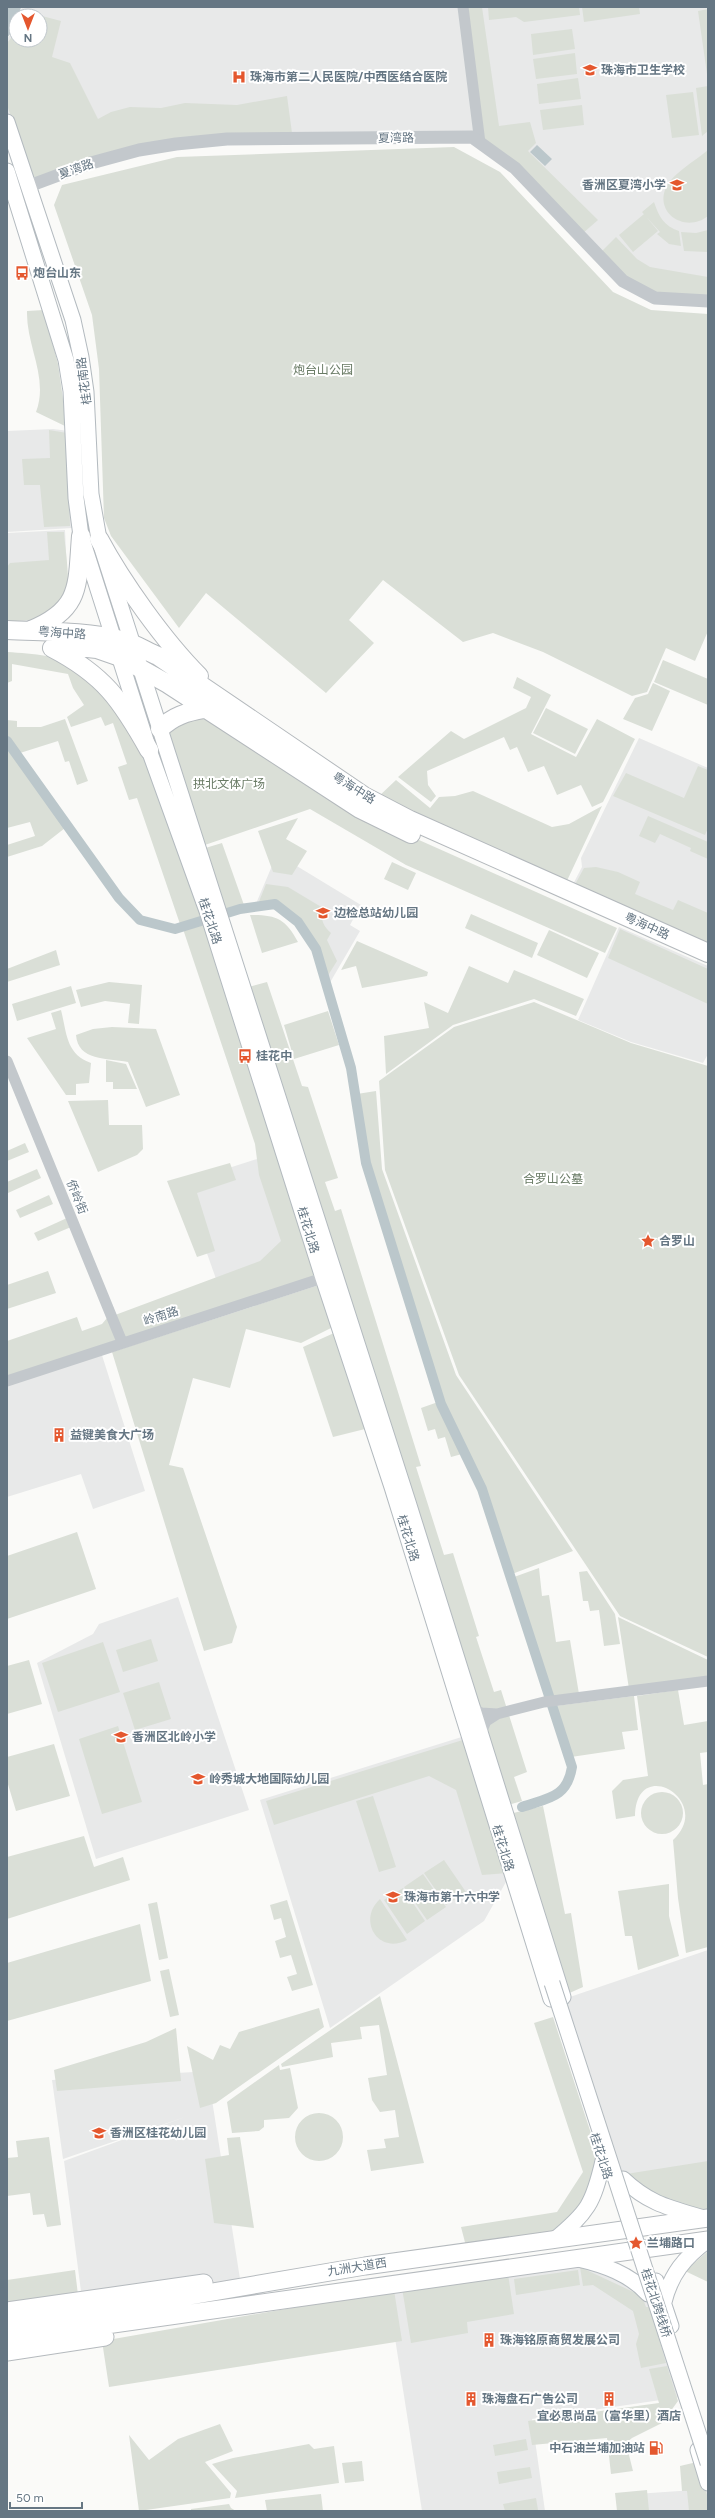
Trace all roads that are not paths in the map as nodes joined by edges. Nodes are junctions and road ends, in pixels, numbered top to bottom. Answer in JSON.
{"nodes":[{"id":1,"x":463,"y":7,"type":"edge"},
{"id":2,"x":7,"y":122,"type":"edge"},
{"id":3,"x":480,"y":143,"type":"junction"},
{"id":4,"x":7,"y":171,"type":"edge"},
{"id":5,"x":29,"y":186,"type":"junction"},
{"id":6,"x":708,"y":301,"type":"edge"},
{"id":7,"x":81,"y":536,"type":"junction"},
{"id":8,"x":99,"y":539,"type":"junction"},
{"id":9,"x":7,"y":630,"type":"edge"},
{"id":10,"x":28,"y":631,"type":"junction"},
{"id":11,"x":115,"y":638,"type":"junction"},
{"id":12,"x":7,"y":642,"type":"edge"},
{"id":13,"x":42,"y":644,"type":"junction"},
{"id":14,"x":135,"y":645,"type":"junction"},
{"id":15,"x":120,"y":657,"type":"junction"},
{"id":16,"x":143,"y":670,"type":"junction"},
{"id":17,"x":226,"y":704,"type":"junction"},
{"id":18,"x":204,"y":709,"type":"junction"},
{"id":19,"x":160,"y":729,"type":"junction"},
{"id":20,"x":149,"y":750,"type":"junction"},
{"id":21,"x":212,"y":909,"type":"junction"},
{"id":22,"x":708,"y":953,"type":"edge"},
{"id":23,"x":708,"y":965,"type":"edge"},
{"id":24,"x":7,"y":1061,"type":"edge"},
{"id":25,"x":329,"y":1276,"type":"junction"},
{"id":26,"x":122,"y":1342,"type":"junction"},
{"id":27,"x":7,"y":1381,"type":"edge"},
{"id":28,"x":708,"y":1680,"type":"edge"},
{"id":29,"x":472,"y":1707,"type":"junction"},
{"id":30,"x":497,"y":1714,"type":"junction"},
{"id":31,"x":480,"y":1733,"type":"junction"},
{"id":32,"x":544,"y":1959,"type":"junction"},
{"id":33,"x":603,"y":2161,"type":"junction"},
{"id":34,"x":623,"y":2179,"type":"junction"},
{"id":35,"x":706,"y":2218,"type":"edge"},
{"id":36,"x":554,"y":2240,"type":"junction"},
{"id":37,"x":708,"y":2240,"type":"edge"},
{"id":38,"x":578,"y":2259,"type":"junction"},
{"id":39,"x":365,"y":2266,"type":"junction"},
{"id":40,"x":397,"y":2285,"type":"junction"},
{"id":41,"x":648,"y":2294,"type":"junction"},
{"id":42,"x":664,"y":2302,"type":"junction"},
{"id":43,"x":7,"y":2311,"type":"edge"},
{"id":44,"x":7,"y":2317,"type":"edge"},
{"id":45,"x":7,"y":2325,"type":"edge"},
{"id":46,"x":7,"y":2338,"type":"edge"},
{"id":47,"x":7,"y":2352,"type":"edge"},
{"id":48,"x":708,"y":2441,"type":"edge"},
{"id":49,"x":708,"y":2463,"type":"edge"},
{"id":50,"x":708,"y":2483,"type":"edge"}],
"edges":[{"from":1,"to":3,"type":"street"},
{"from":2,"to":5,"type":"main road","name":"桂花南路"},
{"from":3,"to":5,"type":"street","name":"夏湾路"},
{"from":3,"to":6,"type":"street","name":"夏湾路"},
{"from":4,"to":7,"type":"main road","name":"桂花南路"},
{"from":5,"to":8,"type":"main road","name":"桂花南路"},
{"from":7,"to":10,"type":"highway"},
{"from":7,"to":11,"type":"main road","name":"桂花南路"},
{"from":8,"to":14,"type":"main road","name":"桂花南路"},
{"from":8,"to":17,"type":"highway"},
{"from":9,"to":10,"type":"highway","name":"粤海中路"},
{"from":10,"to":11,"type":"highway","name":"粤海中路"},
{"from":11,"to":14,"type":"highway","name":"粤海中路"},
{"from":11,"to":15,"type":"main road","name":"桂花北路"},
{"from":12,"to":13,"type":"highway","name":"粤海中路"},
{"from":13,"to":15,"type":"highway","name":"粤海中路"},
{"from":13,"to":20,"type":"highway"},
{"from":14,"to":16,"type":"main road","name":"桂花北路"},
{"from":14,"to":17,"type":"highway","name":"粤海中路"},
{"from":15,"to":16,"type":"highway","name":"粤海中路"},
{"from":15,"to":20,"type":"main road","name":"桂花北路"},
{"from":16,"to":18,"type":"highway","name":"粤海中路"},
{"from":16,"to":19,"type":"main road","name":"桂花北路"},
{"from":17,"to":22,"type":"highway","name":"粤海中路"},
{"from":18,"to":19,"type":"highway"},
{"from":18,"to":23,"type":"highway","name":"粤海中路"},
{"from":19,"to":21,"type":"main road","name":"桂花北路"},
{"from":20,"to":21,"type":"main road","name":"桂花北路"},
{"from":21,"to":25,"type":"main road","name":"桂花北路"},
{"from":24,"to":26,"type":"street","name":"侨岭街"},
{"from":25,"to":26,"type":"street","name":"岭南路"},
{"from":25,"to":29,"type":"main road","name":"桂花北路"},
{"from":25,"to":32,"type":"main road","name":"桂花北路"},
{"from":26,"to":27,"type":"street","name":"岭南路"},
{"from":28,"to":30,"type":"street"},
{"from":29,"to":30,"type":"street"},
{"from":29,"to":31,"type":"main road","name":"桂花北路"},
{"from":30,"to":31,"type":"street"},
{"from":31,"to":32,"type":"main road","name":"桂花北路"},
{"from":32,"to":33,"type":"main road","name":"桂花北路"},
{"from":32,"to":34,"type":"main road","name":"桂花北路"},
{"from":32,"to":49,"type":"main road","name":"桂花北跨线桥","bridge":true},
{"from":33,"to":34,"type":"main road","name":"桂花北路"},
{"from":33,"to":36,"type":"main road"},
{"from":34,"to":35,"type":"main road"},
{"from":35,"to":36,"type":"main road","name":"九洲大道西"},
{"from":36,"to":39,"type":"main road","name":"九洲大道西"},
{"from":37,"to":38,"type":"main road","name":"九洲大道西"},
{"from":37,"to":42,"type":"main road"},
{"from":38,"to":40,"type":"main road","name":"九洲大道西"},
{"from":38,"to":41,"type":"main road"},
{"from":39,"to":43,"type":"main road"},
{"from":39,"to":44,"type":"main road"},
{"from":39,"to":45,"type":"main road","name":"九洲大道西"},
{"from":40,"to":46,"type":"main road","name":"九洲大道西"},
{"from":40,"to":47,"type":"main road"},
{"from":41,"to":42,"type":"main road"},
{"from":41,"to":50,"type":"main road"},
{"from":42,"to":48,"type":"main road"}]}
